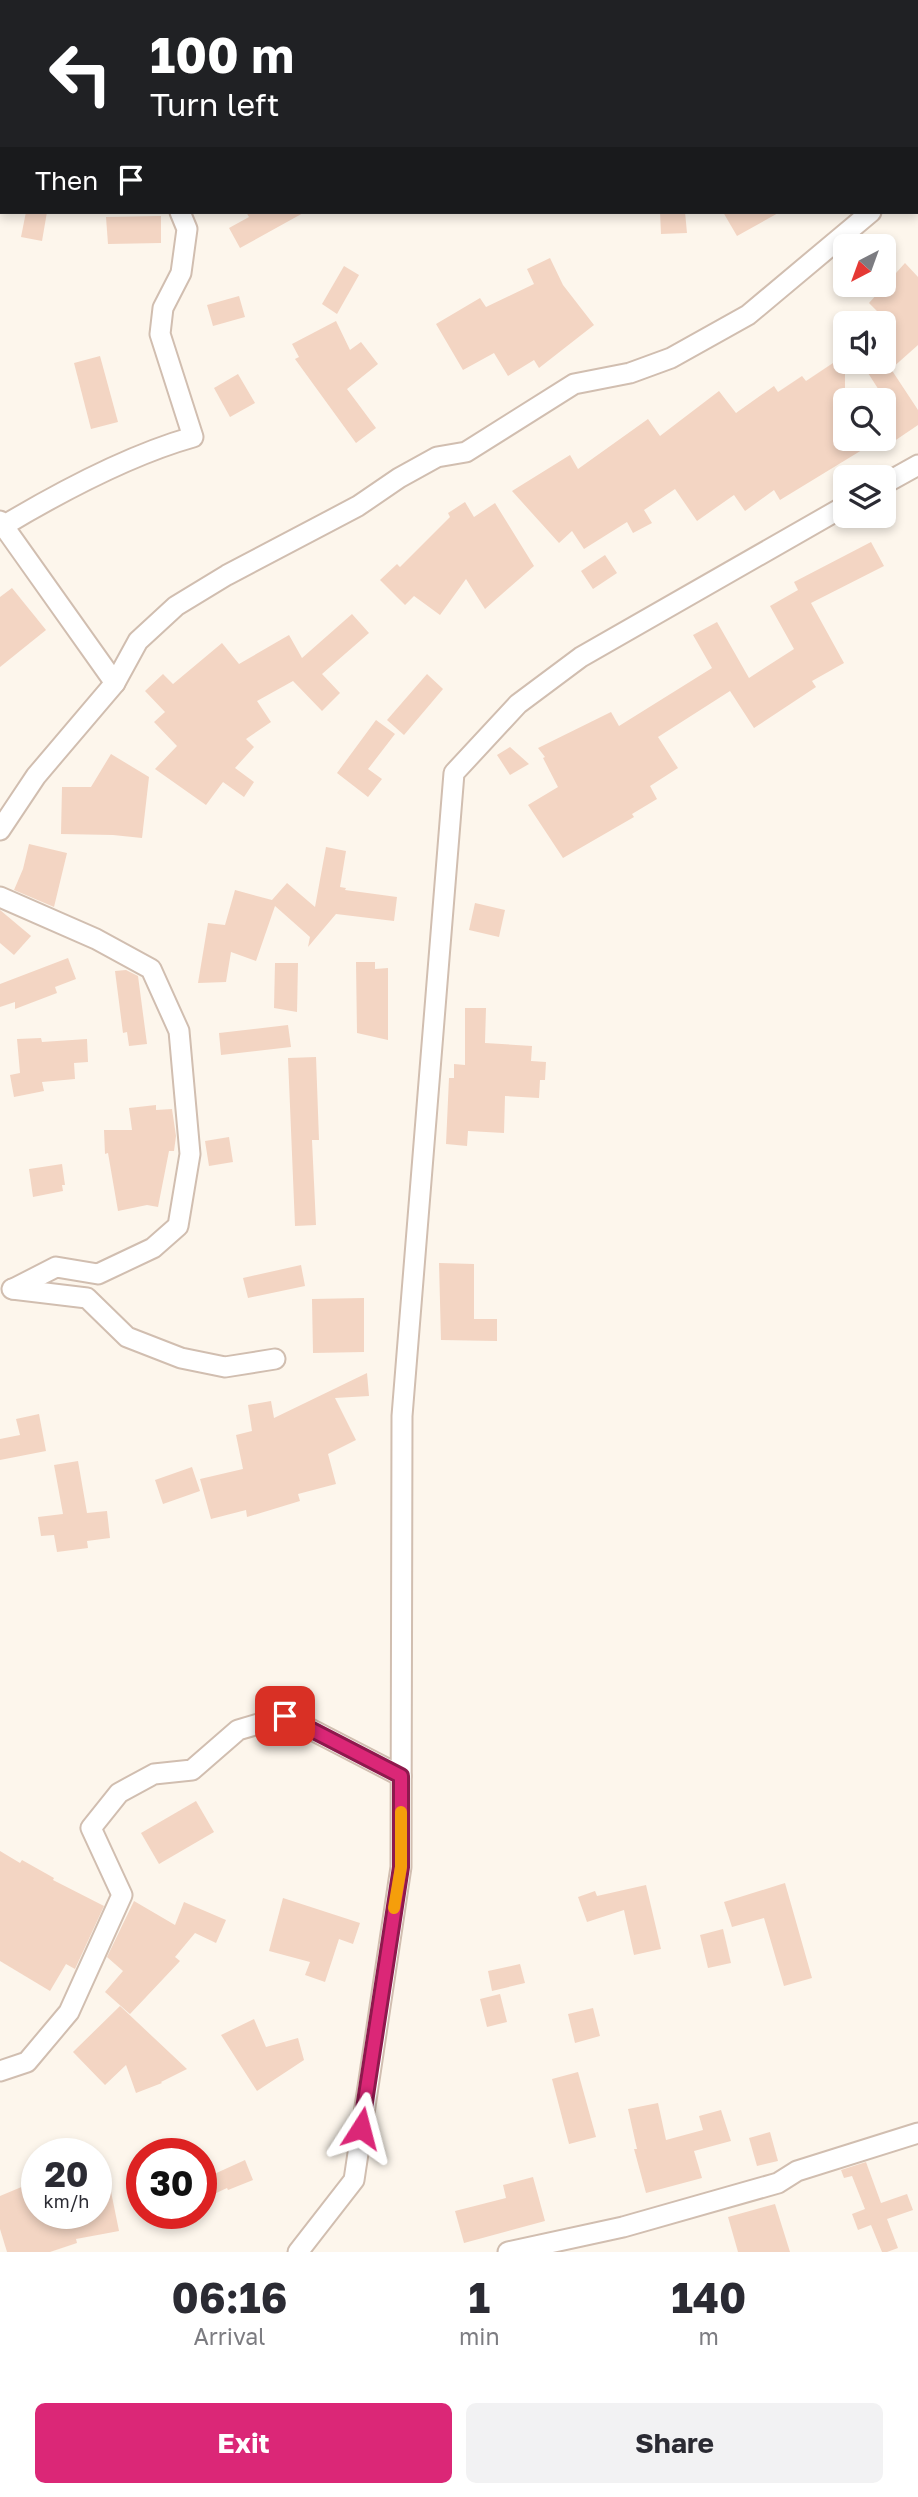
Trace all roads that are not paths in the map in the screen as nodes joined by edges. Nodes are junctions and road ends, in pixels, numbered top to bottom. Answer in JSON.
{"nodes":[{"id":1,"x":181,"y":214,"type":"edge"},
{"id":2,"x":869,"y":214,"type":"edge"},
{"id":3,"x":918,"y":465,"type":"edge"},
{"id":4,"x":896,"y":477,"type":"edge"},
{"id":5,"x":833,"y":513,"type":"edge"},
{"id":6,"x":2,"y":523,"type":"edge"},
{"id":7,"x":115,"y":683,"type":"junction"},
{"id":8,"x":0,"y":830,"type":"edge"},
{"id":9,"x":0,"y":897,"type":"edge"},
{"id":10,"x":7,"y":1289,"type":"edge"},
{"id":11,"x":275,"y":1359,"type":"dead end"},
{"id":12,"x":401,"y":1776,"type":"junction"},
{"id":13,"x":0,"y":2071,"type":"edge"},
{"id":14,"x":918,"y":2133,"type":"edge"},
{"id":15,"x":298,"y":2252,"type":"edge"},
{"id":16,"x":508,"y":2252,"type":"edge"}],
"edges":[{"from":1,"to":6,"type":"street"},
{"from":2,"to":7,"type":"street"},
{"from":3,"to":4,"type":"street"},
{"from":5,"to":12,"type":"street"},
{"from":6,"to":7,"type":"street"},
{"from":7,"to":8,"type":"street"},
{"from":9,"to":10,"type":"street"},
{"from":10,"to":11,"type":"street"},
{"from":12,"to":13,"type":"street"},
{"from":12,"to":15,"type":"street"},
{"from":14,"to":16,"type":"street"}]}
